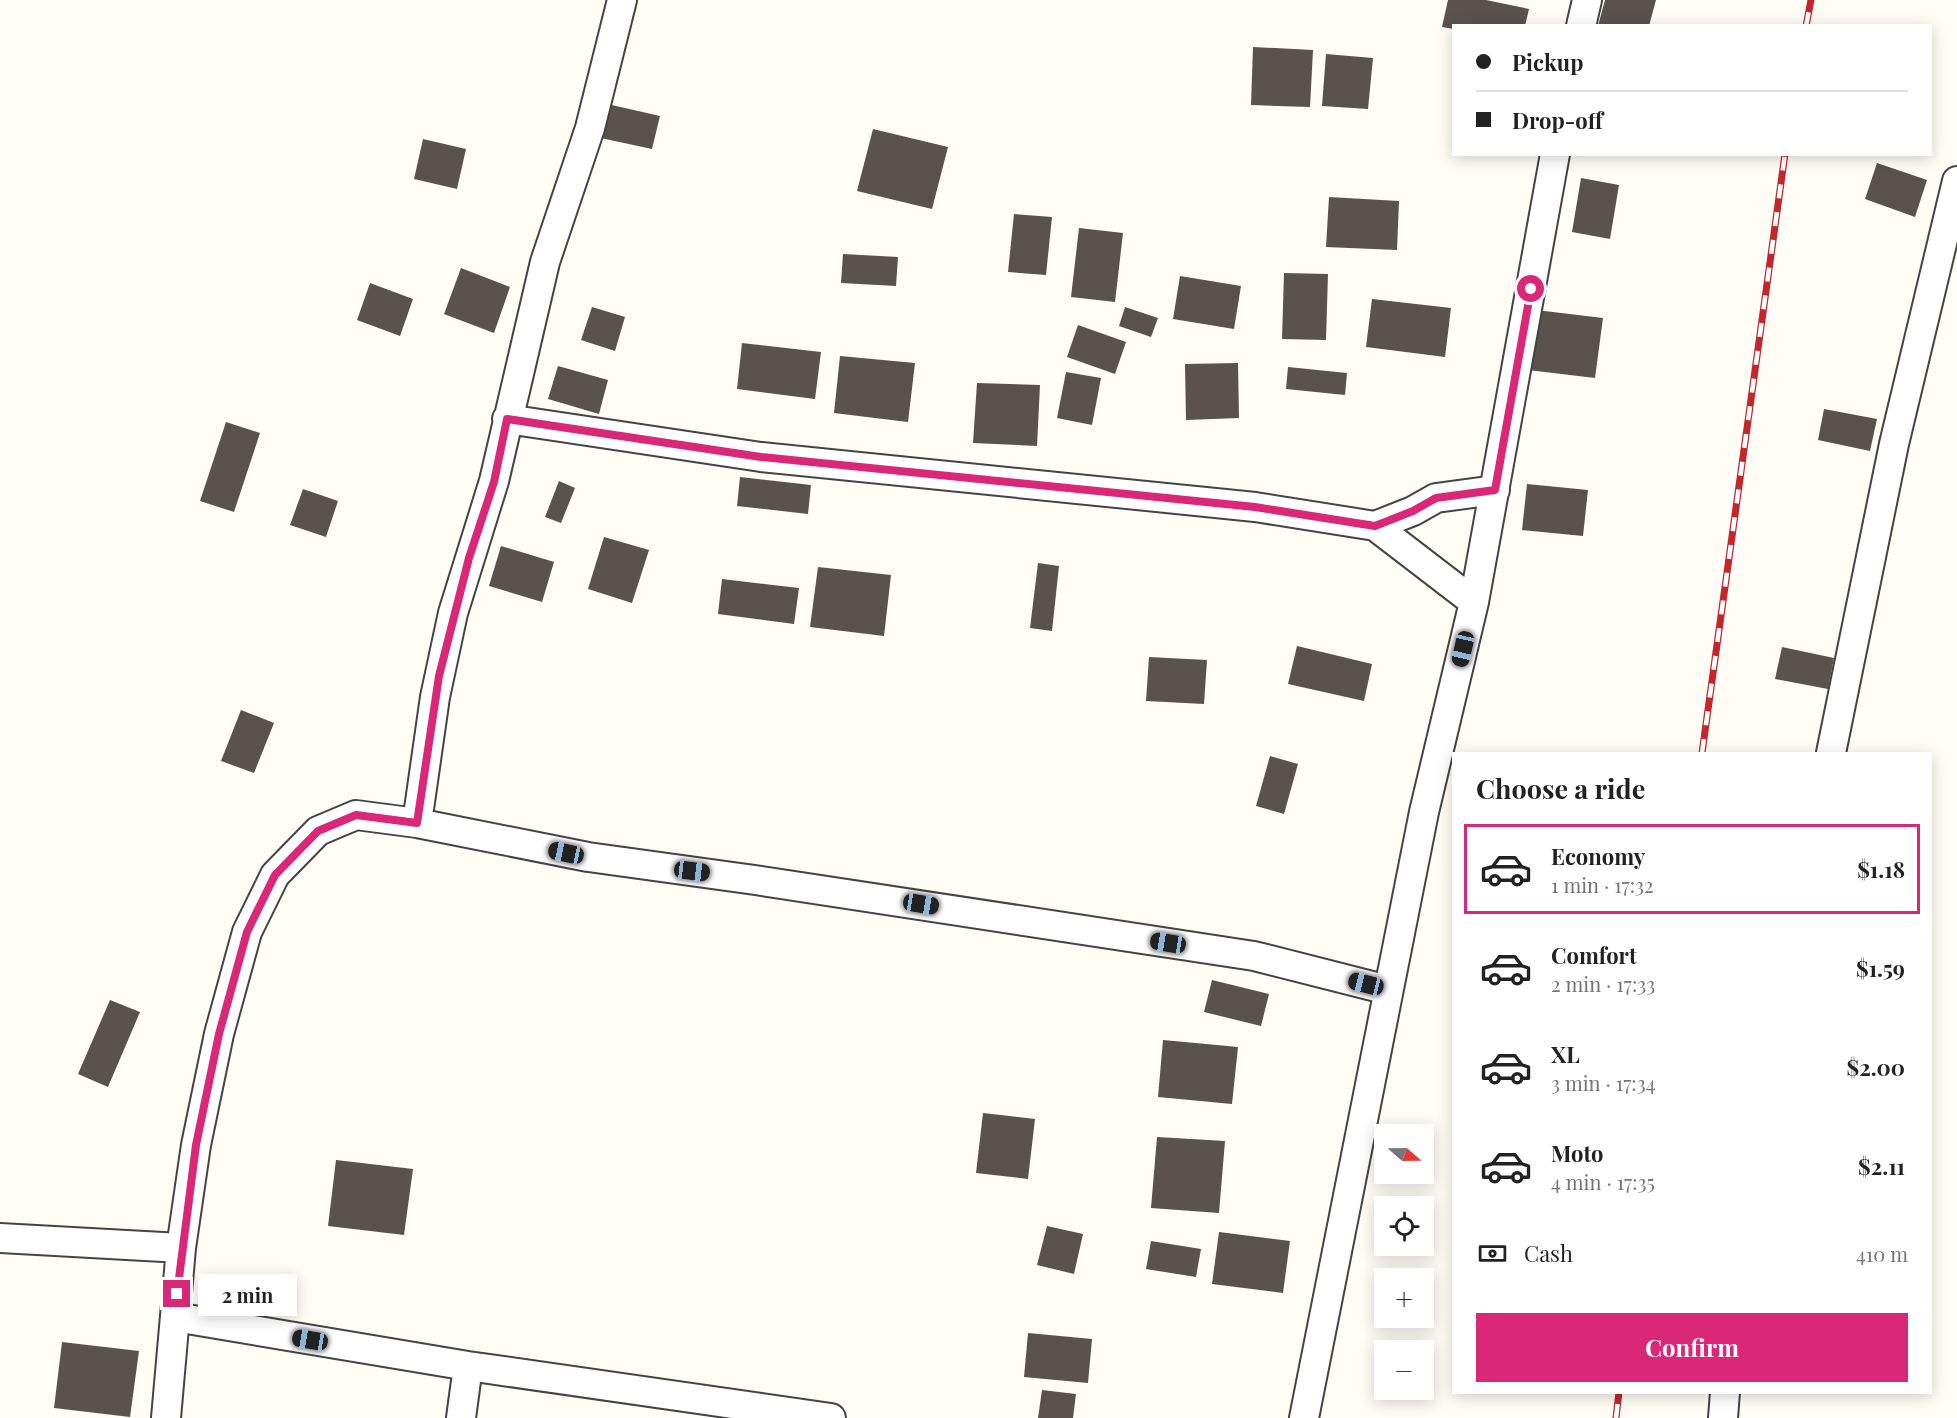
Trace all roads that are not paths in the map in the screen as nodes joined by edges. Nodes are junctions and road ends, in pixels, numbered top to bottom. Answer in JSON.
{"nodes":[{"id":1,"x":622,"y":0,"type":"edge"},
{"id":2,"x":1587,"y":0,"type":"edge"},
{"id":3,"x":1581,"y":24,"type":"edge"},
{"id":4,"x":1556,"y":156,"type":"edge"},
{"id":5,"x":1957,"y":181,"type":"edge"},
{"id":6,"x":507,"y":419,"type":"junction"},
{"id":7,"x":1495,"y":490,"type":"junction"},
{"id":8,"x":1375,"y":526,"type":"junction"},
{"id":9,"x":1474,"y":602,"type":"junction"},
{"id":10,"x":1831,"y":752,"type":"edge"},
{"id":11,"x":417,"y":823,"type":"junction"},
{"id":12,"x":1388,"y":990,"type":"junction"},
{"id":13,"x":0,"y":1238,"type":"edge"},
{"id":14,"x":181,"y":1248,"type":"junction"},
{"id":15,"x":175,"y":1317,"type":"junction"},
{"id":16,"x":468,"y":1366,"type":"junction"},
{"id":17,"x":1725,"y":1394,"type":"edge"},
{"id":18,"x":166,"y":1418,"type":"edge"},
{"id":19,"x":461,"y":1418,"type":"edge"},
{"id":20,"x":831,"y":1418,"type":"edge"},
{"id":21,"x":1304,"y":1418,"type":"edge"},
{"id":22,"x":1722,"y":1418,"type":"edge"}],
"edges":[{"from":1,"to":6,"type":"street"},
{"from":2,"to":3,"type":"street"},
{"from":4,"to":7,"type":"street"},
{"from":5,"to":10,"type":"street"},
{"from":6,"to":8,"type":"street"},
{"from":6,"to":11,"type":"street"},
{"from":7,"to":8,"type":"street"},
{"from":7,"to":9,"type":"street"},
{"from":8,"to":9,"type":"street"},
{"from":9,"to":12,"type":"street"},
{"from":11,"to":12,"type":"street"},
{"from":11,"to":14,"type":"street"},
{"from":12,"to":21,"type":"street"},
{"from":13,"to":14,"type":"street"},
{"from":14,"to":15,"type":"street"},
{"from":15,"to":16,"type":"street"},
{"from":15,"to":18,"type":"street"},
{"from":16,"to":19,"type":"street"},
{"from":16,"to":20,"type":"street"},
{"from":17,"to":22,"type":"street"}]}
